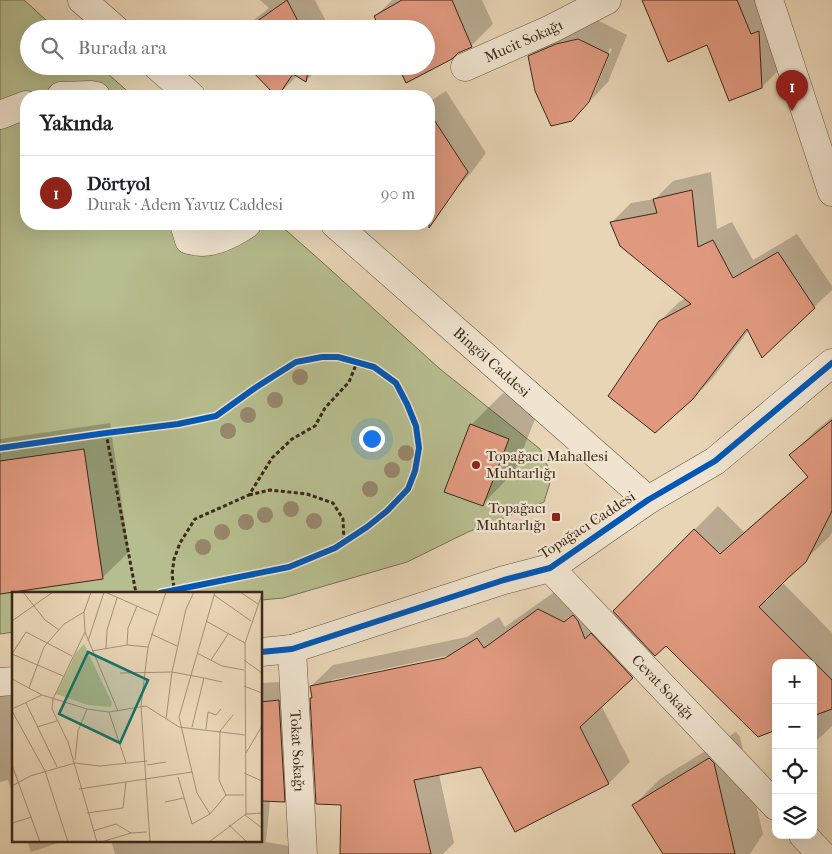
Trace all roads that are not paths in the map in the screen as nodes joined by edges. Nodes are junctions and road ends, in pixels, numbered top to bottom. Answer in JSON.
{"nodes":[{"id":1,"x":82,"y":0,"type":"edge"},
{"id":2,"x":607,"y":0,"type":"edge"},
{"id":3,"x":769,"y":0,"type":"edge"},
{"id":4,"x":104,"y":20,"type":"edge"},
{"id":5,"x":465,"y":67,"type":"dead end"},
{"id":6,"x":167,"y":75,"type":"edge"},
{"id":7,"x":184,"y":90,"type":"edge"},
{"id":8,"x":20,"y":107,"type":"edge"},
{"id":9,"x":0,"y":115,"type":"edge"},
{"id":10,"x":832,"y":192,"type":"edge"},
{"id":11,"x":186,"y":230,"type":"edge"},
{"id":12,"x":239,"y":230,"type":"edge"},
{"id":13,"x":342,"y":230,"type":"edge"},
{"id":14,"x":832,"y":362,"type":"edge"},
{"id":15,"x":648,"y":500,"type":"junction"},
{"id":16,"x":550,"y":568,"type":"junction"},
{"id":17,"x":292,"y":649,"type":"junction"},
{"id":18,"x":262,"y":652,"type":"edge"},
{"id":19,"x":772,"y":802,"type":"edge"},
{"id":20,"x":807,"y":839,"type":"edge"},
{"id":21,"x":303,"y":854,"type":"edge"},
{"id":22,"x":821,"y":854,"type":"edge"}],
"edges":[{"from":1,"to":4,"type":"street"},
{"from":2,"to":5,"type":"street","name":"Mucit Sokağı"},
{"from":3,"to":10,"type":"street"},
{"from":6,"to":7,"type":"street"},
{"from":8,"to":9,"type":"street"},
{"from":11,"to":12,"type":"street"},
{"from":13,"to":15,"type":"street","name":"Bingöl Caddesi"},
{"from":14,"to":15,"type":"street","name":"Topağacı Caddesi"},
{"from":15,"to":16,"type":"street","name":"Topağacı Caddesi"},
{"from":16,"to":17,"type":"street","name":"Topağacı Caddesi"},
{"from":16,"to":19,"type":"street","name":"Cevat Sokağı"},
{"from":17,"to":18,"type":"street","name":"Topağacı Caddesi"},
{"from":17,"to":21,"type":"street","name":"Tokat Sokağı"},
{"from":20,"to":22,"type":"street"}]}
